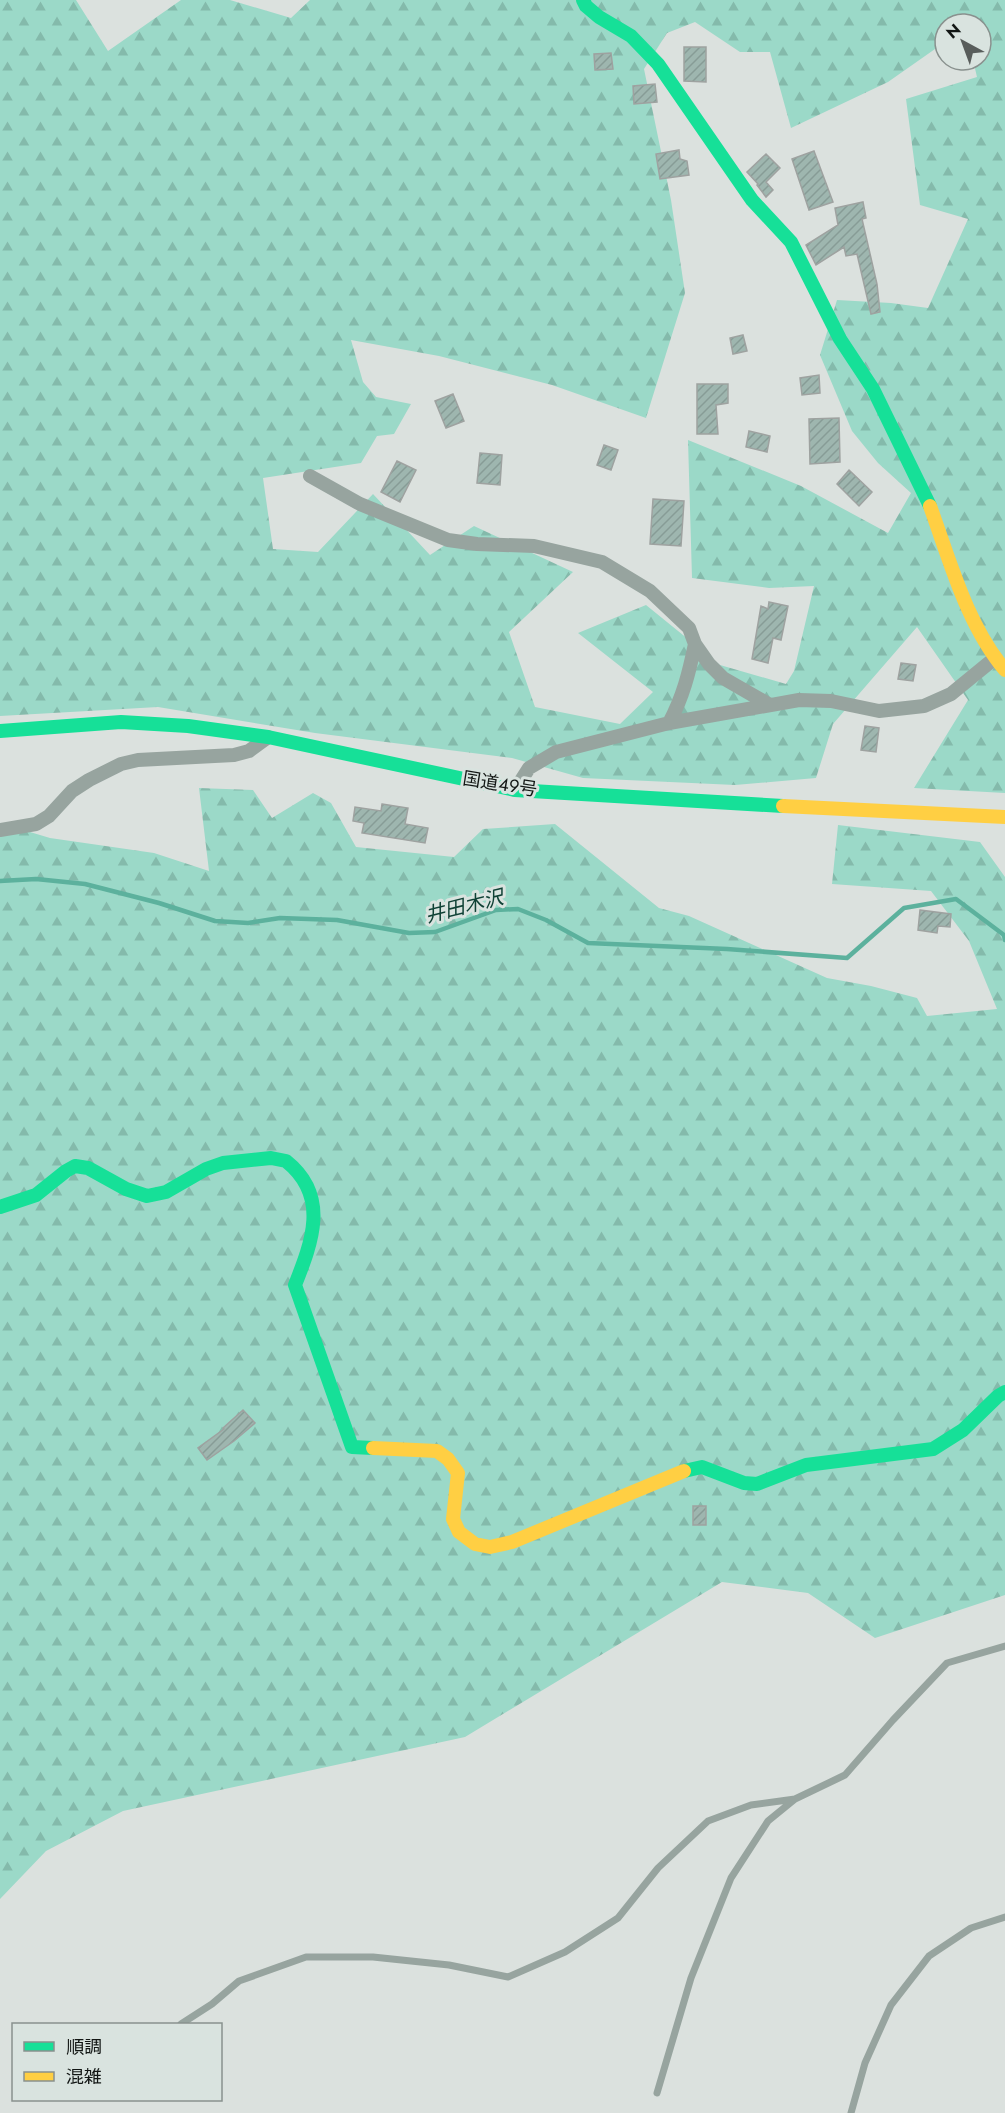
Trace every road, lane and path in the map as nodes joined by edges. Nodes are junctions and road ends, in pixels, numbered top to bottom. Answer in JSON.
{"nodes":[{"id":1,"x":584,"y":0,"type":"edge"},
{"id":2,"x":310,"y":476,"type":"dead end"},
{"id":3,"x":694,"y":644,"type":"junction"},
{"id":4,"x":995,"y":658,"type":"junction"},
{"id":5,"x":1005,"y":670,"type":"edge"},
{"id":6,"x":770,"y":705,"type":"junction"},
{"id":7,"x":669,"y":723,"type":"junction"},
{"id":8,"x":0,"y":731,"type":"edge"},
{"id":9,"x":268,"y":737,"type":"junction"},
{"id":10,"x":515,"y":790,"type":"junction"},
{"id":11,"x":1005,"y":817,"type":"edge"},
{"id":12,"x":0,"y":830,"type":"edge"},
{"id":13,"x":0,"y":1207,"type":"edge"},
{"id":14,"x":1005,"y":1392,"type":"edge"},
{"id":15,"x":1005,"y":1646,"type":"edge"},
{"id":16,"x":795,"y":1799,"type":"junction"},
{"id":17,"x":1005,"y":1917,"type":"edge"},
{"id":18,"x":184,"y":2023,"type":"edge"},
{"id":19,"x":657,"y":2093,"type":"dead end"},
{"id":20,"x":851,"y":2113,"type":"edge"}],
"edges":[{"from":1,"to":4,"type":"main road"},
{"from":2,"to":3,"type":"street"},
{"from":3,"to":6,"type":"street"},
{"from":3,"to":7,"type":"street"},
{"from":4,"to":5,"type":"main road"},
{"from":4,"to":6,"type":"street"},
{"from":6,"to":7,"type":"street"},
{"from":7,"to":10,"type":"street"},
{"from":8,"to":9,"type":"main road","name":"国道49号"},
{"from":9,"to":10,"type":"main road","name":"国道49号"},
{"from":9,"to":12,"type":"street"},
{"from":10,"to":11,"type":"main road","name":"国道49号"},
{"from":13,"to":14,"type":"main road"},
{"from":15,"to":16,"type":"lane"},
{"from":16,"to":18,"type":"lane"},
{"from":16,"to":19,"type":"lane"},
{"from":17,"to":20,"type":"lane"}]}
